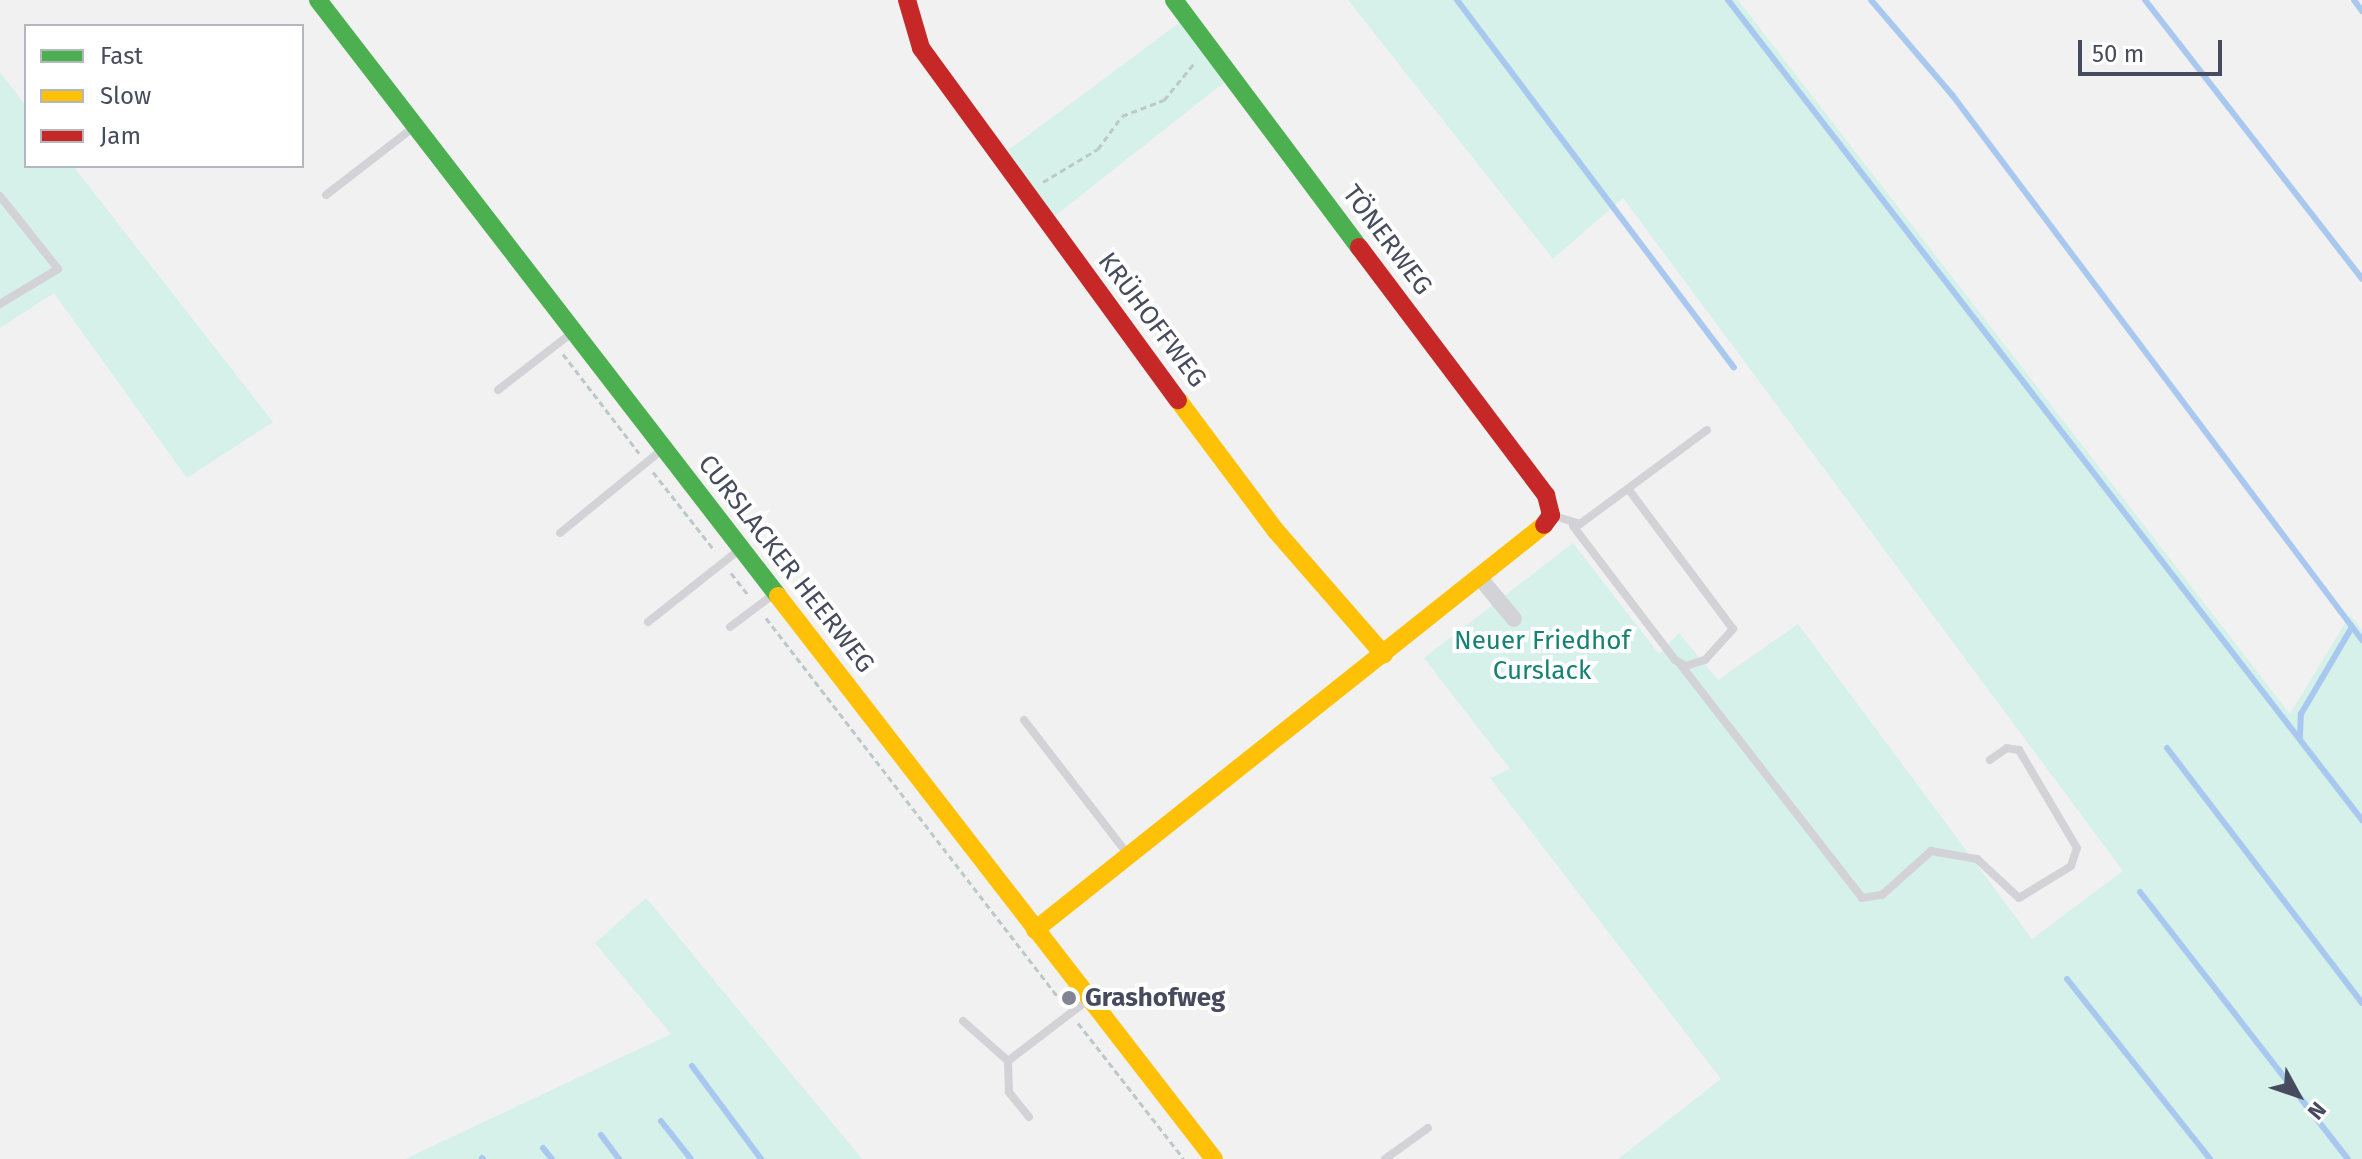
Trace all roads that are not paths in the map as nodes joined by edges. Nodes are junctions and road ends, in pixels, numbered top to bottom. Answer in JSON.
{"nodes":[{"id":1,"x":318,"y":0,"type":"edge"},
{"id":2,"x":907,"y":0,"type":"edge"},
{"id":3,"x":1174,"y":0,"type":"edge"},
{"id":4,"x":415,"y":126,"type":"junction"},
{"id":5,"x":326,"y":195,"type":"dead end"},
{"id":6,"x":0,"y":196,"type":"edge"},
{"id":7,"x":0,"y":304,"type":"edge"},
{"id":8,"x":574,"y":332,"type":"junction"},
{"id":9,"x":498,"y":390,"type":"dead end"},
{"id":10,"x":1707,"y":430,"type":"dead end"},
{"id":11,"x":664,"y":449,"type":"junction"},
{"id":12,"x":1629,"y":490,"type":"junction"},
{"id":13,"x":1551,"y":515,"type":"junction"},
{"id":14,"x":1573,"y":526,"type":"junction"},
{"id":15,"x":560,"y":533,"type":"dead end"},
{"id":16,"x":741,"y":549,"type":"junction"},
{"id":17,"x":1480,"y":578,"type":"junction"},
{"id":18,"x":775,"y":593,"type":"junction"},
{"id":19,"x":1514,"y":619,"type":"dead end"},
{"id":20,"x":648,"y":622,"type":"dead end"},
{"id":21,"x":730,"y":627,"type":"dead end"},
{"id":22,"x":1384,"y":655,"type":"junction"},
{"id":23,"x":1680,"y":664,"type":"junction"},
{"id":24,"x":1024,"y":720,"type":"dead end"},
{"id":25,"x":1990,"y":760,"type":"dead end"},
{"id":26,"x":1129,"y":856,"type":"junction"},
{"id":27,"x":1035,"y":930,"type":"junction"},
{"id":28,"x":1089,"y":999,"type":"junction"},
{"id":29,"x":963,"y":1021,"type":"dead end"},
{"id":30,"x":1008,"y":1061,"type":"junction"},
{"id":31,"x":1029,"y":1117,"type":"dead end"},
{"id":32,"x":1428,"y":1128,"type":"dead end"},
{"id":33,"x":1214,"y":1159,"type":"edge"},
{"id":34,"x":1385,"y":1159,"type":"edge"}],
"edges":[{"from":1,"to":4,"type":"street","name":"CURSLACKER HEERWEG"},
{"from":2,"to":22,"type":"street","name":"KRÜHOFFWEG"},
{"from":3,"to":13,"type":"street","name":"TÖNERWEG"},
{"from":4,"to":5,"type":"lane"},
{"from":4,"to":8,"type":"street","name":"CURSLACKER HEERWEG"},
{"from":6,"to":7,"type":"lane"},
{"from":8,"to":9,"type":"lane"},
{"from":8,"to":11,"type":"street","name":"CURSLACKER HEERWEG"},
{"from":10,"to":12,"type":"lane"},
{"from":11,"to":15,"type":"lane"},
{"from":11,"to":16,"type":"street","name":"CURSLACKER HEERWEG"},
{"from":12,"to":14,"type":"lane"},
{"from":12,"to":23,"type":"lane"},
{"from":13,"to":14,"type":"lane"},
{"from":13,"to":17,"type":"street"},
{"from":14,"to":23,"type":"lane"},
{"from":16,"to":18,"type":"street","name":"CURSLACKER HEERWEG"},
{"from":16,"to":20,"type":"lane"},
{"from":17,"to":19,"type":"street"},
{"from":17,"to":22,"type":"street"},
{"from":18,"to":21,"type":"lane"},
{"from":18,"to":27,"type":"street","name":"CURSLACKER HEERWEG"},
{"from":22,"to":26,"type":"street"},
{"from":23,"to":25,"type":"lane"},
{"from":24,"to":26,"type":"lane"},
{"from":26,"to":27,"type":"street"},
{"from":27,"to":28,"type":"street","name":"CURSLACKER HEERWEG"},
{"from":28,"to":30,"type":"lane"},
{"from":28,"to":33,"type":"street","name":"CURSLACKER HEERWEG"},
{"from":29,"to":30,"type":"lane"},
{"from":30,"to":31,"type":"lane"},
{"from":32,"to":34,"type":"lane"}]}
